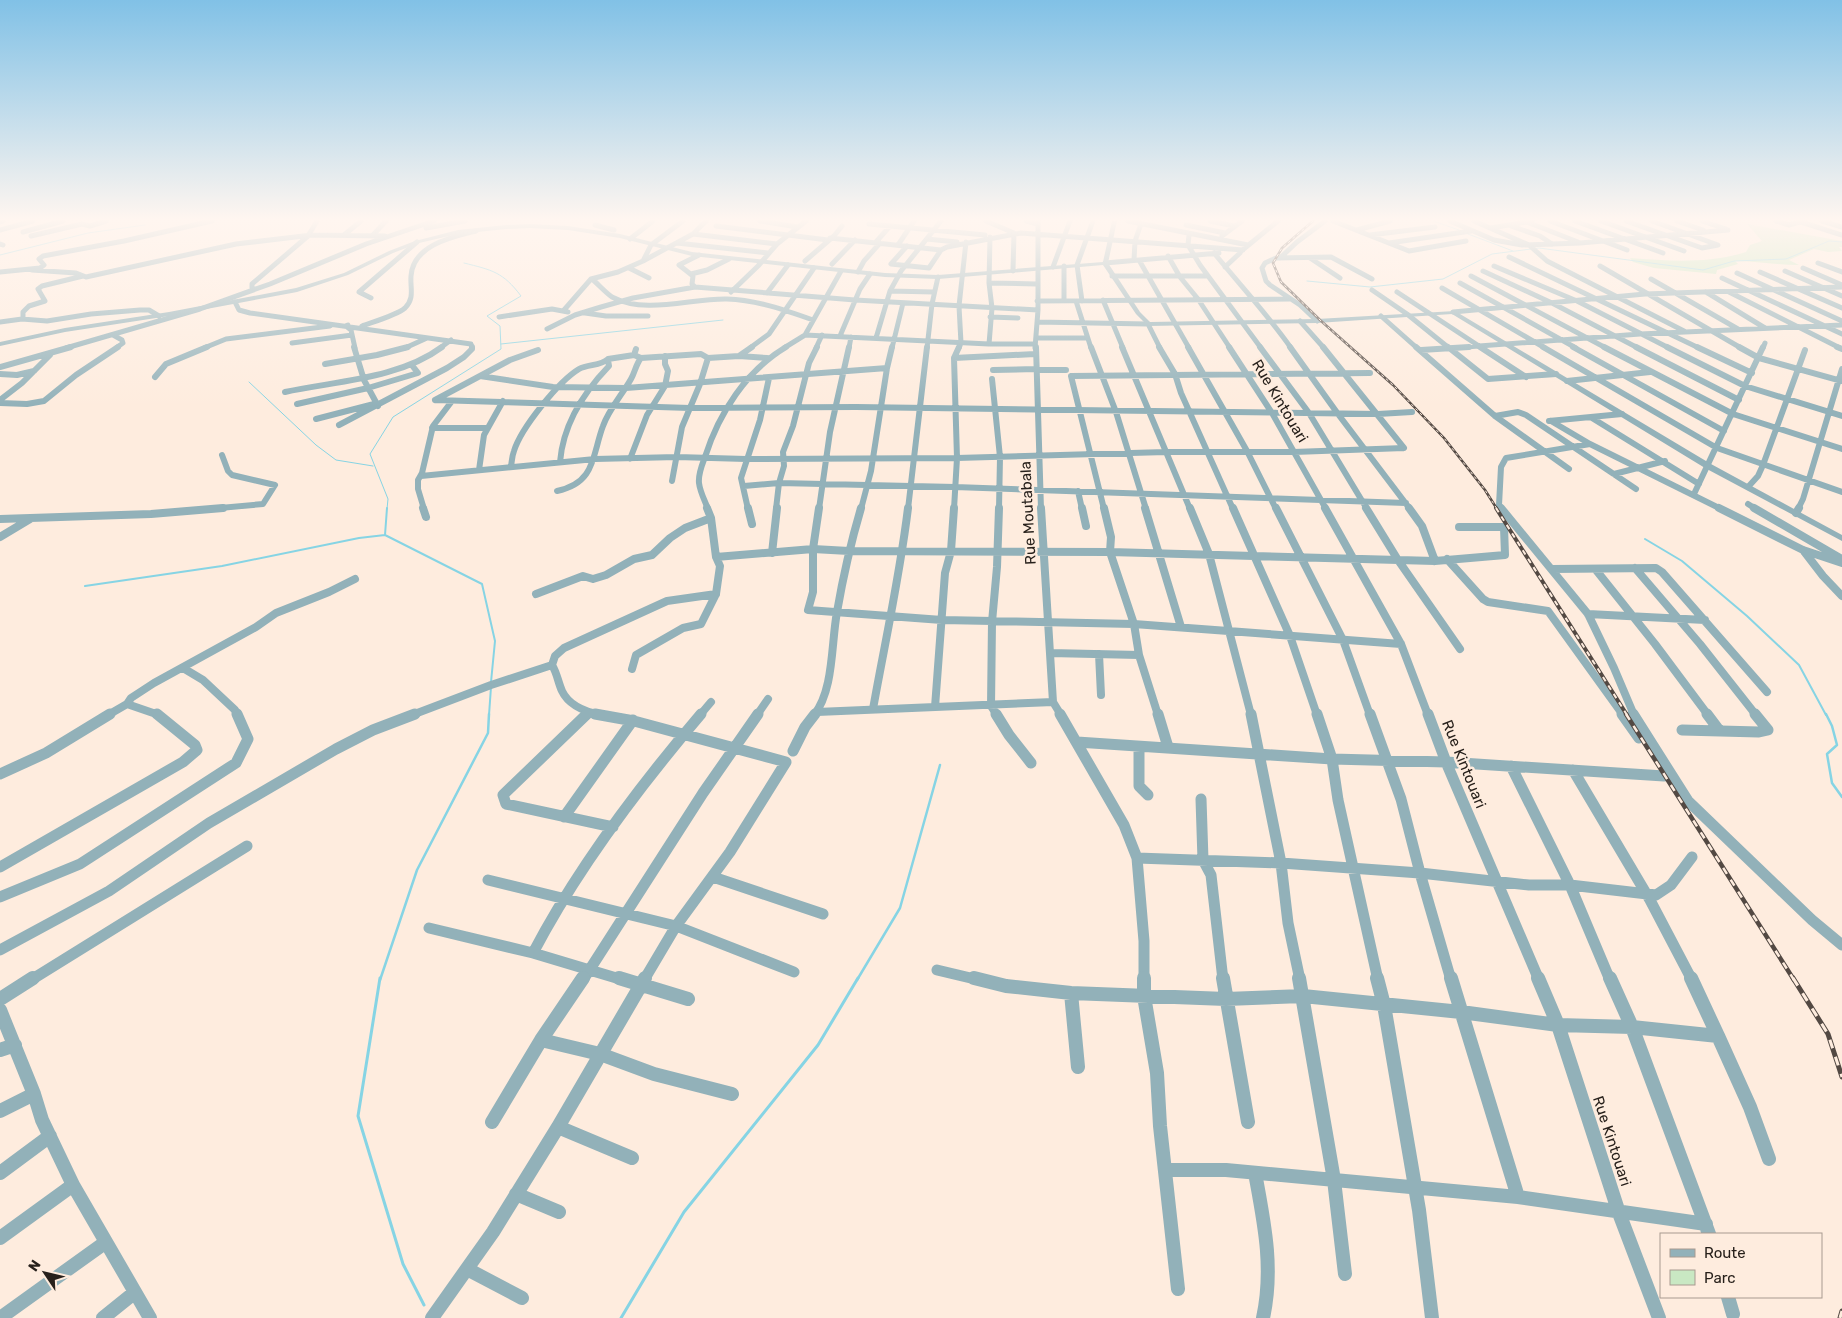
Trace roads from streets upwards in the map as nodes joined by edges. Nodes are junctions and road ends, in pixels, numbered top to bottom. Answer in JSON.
{"nodes":[{"id":1,"x":56,"y":283,"type":"edge"},
{"id":2,"x":254,"y":283,"type":"edge"},
{"id":3,"x":273,"y":283,"type":"edge"},
{"id":4,"x":324,"y":283,"type":"edge"},
{"id":5,"x":368,"y":283,"type":"edge"},
{"id":6,"x":411,"y":283,"type":"edge"},
{"id":7,"x":588,"y":283,"type":"edge"},
{"id":8,"x":597,"y":283,"type":"edge"},
{"id":9,"x":692,"y":283,"type":"edge"},
{"id":10,"x":741,"y":283,"type":"edge"},
{"id":11,"x":775,"y":283,"type":"edge"},
{"id":12,"x":804,"y":283,"type":"edge"},
{"id":13,"x":835,"y":283,"type":"edge"},
{"id":14,"x":865,"y":283,"type":"edge"},
{"id":15,"x":895,"y":283,"type":"edge"},
{"id":16,"x":937,"y":283,"type":"edge"},
{"id":17,"x":962,"y":283,"type":"edge"},
{"id":18,"x":989,"y":283,"type":"joint"},
{"id":19,"x":1064,"y":283,"type":"edge"},
{"id":20,"x":1078,"y":283,"type":"edge"},
{"id":21,"x":1117,"y":283,"type":"edge"},
{"id":22,"x":1152,"y":283,"type":"edge"},
{"id":23,"x":1184,"y":283,"type":"edge"},
{"id":24,"x":1212,"y":283,"type":"edge"},
{"id":25,"x":1238,"y":283,"type":"edge"},
{"id":26,"x":1268,"y":283,"type":"edge"},
{"id":27,"x":1460,"y":283,"type":"dead end"},
{"id":28,"x":1484,"y":283,"type":"edge"},
{"id":29,"x":1509,"y":283,"type":"edge"},
{"id":30,"x":1533,"y":283,"type":"edge"},
{"id":31,"x":1563,"y":283,"type":"edge"},
{"id":32,"x":1589,"y":283,"type":"edge"},
{"id":33,"x":1627,"y":283,"type":"edge"},
{"id":34,"x":1657,"y":283,"type":"edge"},
{"id":35,"x":1732,"y":283,"type":"edge"},
{"id":36,"x":1758,"y":283,"type":"edge"},
{"id":37,"x":1783,"y":283,"type":"edge"},
{"id":38,"x":1811,"y":283,"type":"edge"},
{"id":39,"x":1037,"y":284,"type":"joint"},
{"id":40,"x":1842,"y":286,"type":"edge"},
{"id":41,"x":695,"y":287,"type":"junction"},
{"id":42,"x":1442,"y":288,"type":"dead end"},
{"id":43,"x":1823,"y":288,"type":"junction"},
{"id":44,"x":1797,"y":289,"type":"junction"},
{"id":45,"x":255,"y":290,"type":"junction"},
{"id":46,"x":733,"y":290,"type":"junction"},
{"id":47,"x":1372,"y":290,"type":"dead end"},
{"id":48,"x":1748,"y":290,"type":"junction"},
{"id":49,"x":1774,"y":290,"type":"junction"},
{"id":50,"x":890,"y":291,"type":"junction"},
{"id":51,"x":1704,"y":291,"type":"junction"},
{"id":52,"x":1726,"y":291,"type":"junction"},
{"id":53,"x":934,"y":292,"type":"junction"},
{"id":54,"x":767,"y":293,"type":"junction"},
{"id":55,"x":1401,"y":293,"type":"dead end"},
{"id":56,"x":1676,"y":293,"type":"junction"},
{"id":57,"x":1645,"y":294,"type":"junction"},
{"id":58,"x":796,"y":295,"type":"junction"},
{"id":59,"x":1616,"y":296,"type":"junction"},
{"id":60,"x":1842,"y":296,"type":"edge"},
{"id":61,"x":371,"y":298,"type":"dead end"},
{"id":62,"x":826,"y":298,"type":"junction"},
{"id":63,"x":1596,"y":298,"type":"junction"},
{"id":64,"x":724,"y":299,"type":"junction"},
{"id":65,"x":1128,"y":299,"type":"junction"},
{"id":66,"x":1163,"y":299,"type":"junction"},
{"id":67,"x":1251,"y":299,"type":"junction"},
{"id":68,"x":1289,"y":299,"type":"junction"},
{"id":69,"x":855,"y":300,"type":"junction"},
{"id":70,"x":1103,"y":300,"type":"junction"},
{"id":71,"x":1198,"y":300,"type":"junction"},
{"id":72,"x":1226,"y":300,"type":"junction"},
{"id":73,"x":621,"y":301,"type":"junction"},
{"id":74,"x":1037,"y":301,"type":"junction"},
{"id":75,"x":1064,"y":301,"type":"junction"},
{"id":76,"x":1079,"y":301,"type":"junction"},
{"id":77,"x":1577,"y":301,"type":"junction"},
{"id":78,"x":235,"y":302,"type":"junction"},
{"id":79,"x":887,"y":302,"type":"junction"},
{"id":80,"x":903,"y":302,"type":"junction"},
{"id":81,"x":1552,"y":303,"type":"junction"},
{"id":82,"x":932,"y":304,"type":"junction"},
{"id":83,"x":959,"y":306,"type":"junction"},
{"id":84,"x":1528,"y":306,"type":"junction"},
{"id":85,"x":992,"y":308,"type":"junction"},
{"id":86,"x":1506,"y":308,"type":"junction"},
{"id":87,"x":1842,"y":308,"type":"edge"},
{"id":88,"x":200,"y":309,"type":"junction"},
{"id":89,"x":564,"y":310,"type":"junction"},
{"id":90,"x":784,"y":310,"type":"junction"},
{"id":91,"x":1038,"y":310,"type":"junction"},
{"id":92,"x":1480,"y":310,"type":"junction"},
{"id":93,"x":582,"y":312,"type":"junction"},
{"id":94,"x":1453,"y":312,"type":"junction"},
{"id":95,"x":1430,"y":313,"type":"junction"},
{"id":96,"x":1407,"y":314,"type":"junction"},
{"id":97,"x":575,"y":315,"type":"junction"},
{"id":98,"x":159,"y":316,"type":"junction"},
{"id":99,"x":648,"y":316,"type":"dead end"},
{"id":100,"x":1381,"y":316,"type":"junction"},
{"id":101,"x":499,"y":317,"type":"dead end"},
{"id":102,"x":990,"y":318,"type":"junction"},
{"id":103,"x":1018,"y":318,"type":"dead end"},
{"id":104,"x":23,"y":319,"type":"junction"},
{"id":105,"x":814,"y":320,"type":"junction"},
{"id":106,"x":1300,"y":321,"type":"junction"},
{"id":107,"x":1317,"y":321,"type":"junction"},
{"id":108,"x":1842,"y":321,"type":"edge"},
{"id":109,"x":0,"y":322,"type":"edge"},
{"id":110,"x":1037,"y":322,"type":"junction"},
{"id":111,"x":1243,"y":322,"type":"junction"},
{"id":112,"x":1273,"y":322,"type":"junction"},
{"id":113,"x":1083,"y":323,"type":"junction"},
{"id":114,"x":1114,"y":323,"type":"junction"},
{"id":115,"x":1174,"y":323,"type":"junction"},
{"id":116,"x":1212,"y":323,"type":"junction"},
{"id":117,"x":1148,"y":324,"type":"junction"},
{"id":118,"x":347,"y":325,"type":"junction"},
{"id":119,"x":1842,"y":325,"type":"edge"},
{"id":120,"x":1826,"y":326,"type":"junction"},
{"id":121,"x":358,"y":327,"type":"junction"},
{"id":122,"x":1796,"y":327,"type":"junction"},
{"id":123,"x":547,"y":328,"type":"dead end"},
{"id":124,"x":1766,"y":328,"type":"junction"},
{"id":125,"x":1738,"y":329,"type":"junction"},
{"id":126,"x":1711,"y":330,"type":"junction"},
{"id":127,"x":1684,"y":331,"type":"junction"},
{"id":128,"x":1667,"y":332,"type":"junction"},
{"id":129,"x":1640,"y":334,"type":"junction"},
{"id":130,"x":1842,"y":334,"type":"edge"},
{"id":131,"x":113,"y":335,"type":"junction"},
{"id":132,"x":352,"y":335,"type":"junction"},
{"id":133,"x":805,"y":335,"type":"junction"},
{"id":134,"x":822,"y":335,"type":"junction"},
{"id":135,"x":840,"y":336,"type":"junction"},
{"id":136,"x":1615,"y":336,"type":"junction"},
{"id":137,"x":851,"y":337,"type":"junction"},
{"id":138,"x":1588,"y":337,"type":"junction"},
{"id":139,"x":427,"y":338,"type":"junction"},
{"id":140,"x":876,"y":338,"type":"junction"},
{"id":141,"x":1087,"y":338,"type":"junction"},
{"id":142,"x":894,"y":339,"type":"junction"},
{"id":143,"x":1562,"y":339,"type":"junction"},
{"id":144,"x":451,"y":340,"type":"junction"},
{"id":145,"x":927,"y":341,"type":"junction"},
{"id":146,"x":1035,"y":341,"type":"junction"},
{"id":147,"x":961,"y":342,"type":"junction"},
{"id":148,"x":1533,"y":342,"type":"junction"},
{"id":149,"x":292,"y":343,"type":"dead end"},
{"id":150,"x":1765,"y":343,"type":"dead end"},
{"id":151,"x":0,"y":344,"type":"edge"},
{"id":152,"x":989,"y":344,"type":"junction"},
{"id":153,"x":1506,"y":344,"type":"junction"},
{"id":154,"x":1478,"y":345,"type":"junction"},
{"id":155,"x":1450,"y":347,"type":"junction"},
{"id":156,"x":1842,"y":349,"type":"edge"},
{"id":157,"x":538,"y":350,"type":"dead end"},
{"id":158,"x":1421,"y":350,"type":"junction"},
{"id":159,"x":1805,"y":350,"type":"dead end"},
{"id":160,"x":52,"y":353,"type":"junction"},
{"id":161,"x":637,"y":354,"type":"junction"},
{"id":162,"x":1034,"y":354,"type":"junction"},
{"id":163,"x":666,"y":356,"type":"junction"},
{"id":164,"x":739,"y":356,"type":"junction"},
{"id":165,"x":357,"y":358,"type":"junction"},
{"id":166,"x":708,"y":358,"type":"junction"},
{"id":167,"x":767,"y":358,"type":"junction"},
{"id":168,"x":954,"y":358,"type":"junction"},
{"id":169,"x":1758,"y":358,"type":"junction"},
{"id":170,"x":608,"y":359,"type":"junction"},
{"id":171,"x":325,"y":364,"type":"dead end"},
{"id":172,"x":411,"y":364,"type":"junction"},
{"id":173,"x":0,"y":367,"type":"edge"},
{"id":174,"x":887,"y":368,"type":"junction"},
{"id":175,"x":1036,"y":369,"type":"junction"},
{"id":176,"x":1798,"y":369,"type":"junction"},
{"id":177,"x":1842,"y":369,"type":"edge"},
{"id":178,"x":993,"y":370,"type":"dead end"},
{"id":179,"x":1066,"y":370,"type":"dead end"},
{"id":180,"x":34,"y":371,"type":"junction"},
{"id":181,"x":845,"y":371,"type":"junction"},
{"id":182,"x":1650,"y":372,"type":"junction"},
{"id":183,"x":1279,"y":373,"type":"junction"},
{"id":184,"x":1309,"y":373,"type":"junction"},
{"id":185,"x":1344,"y":373,"type":"junction"},
{"id":186,"x":1370,"y":373,"type":"dead end"},
{"id":187,"x":1752,"y":373,"type":"junction"},
{"id":188,"x":0,"y":374,"type":"edge"},
{"id":189,"x":806,"y":374,"type":"junction"},
{"id":190,"x":1175,"y":374,"type":"junction"},
{"id":191,"x":1204,"y":374,"type":"junction"},
{"id":192,"x":1248,"y":374,"type":"junction"},
{"id":193,"x":1556,"y":374,"type":"junction"},
{"id":194,"x":362,"y":375,"type":"junction"},
{"id":195,"x":1134,"y":375,"type":"junction"},
{"id":196,"x":1623,"y":375,"type":"junction"},
{"id":197,"x":480,"y":376,"type":"junction"},
{"id":198,"x":1101,"y":376,"type":"junction"},
{"id":199,"x":1526,"y":377,"type":"junction"},
{"id":200,"x":155,"y":378,"type":"dead end"},
{"id":201,"x":769,"y":378,"type":"junction"},
{"id":202,"x":1595,"y":378,"type":"junction"},
{"id":203,"x":992,"y":379,"type":"dead end"},
{"id":204,"x":749,"y":380,"type":"junction"},
{"id":205,"x":1567,"y":381,"type":"junction"},
{"id":206,"x":1841,"y":381,"type":"edge"},
{"id":207,"x":700,"y":384,"type":"junction"},
{"id":208,"x":665,"y":386,"type":"junction"},
{"id":209,"x":1745,"y":386,"type":"junction"},
{"id":210,"x":559,"y":387,"type":"junction"},
{"id":211,"x":368,"y":388,"type":"junction"},
{"id":212,"x":592,"y":388,"type":"junction"},
{"id":213,"x":626,"y":388,"type":"junction"},
{"id":214,"x":285,"y":392,"type":"dead end"},
{"id":215,"x":1787,"y":399,"type":"junction"},
{"id":216,"x":1739,"y":400,"type":"junction"},
{"id":217,"x":452,"y":401,"type":"junction"},
{"id":218,"x":503,"y":401,"type":"junction"},
{"id":219,"x":0,"y":402,"type":"edge"},
{"id":220,"x":546,"y":403,"type":"junction"},
{"id":221,"x":297,"y":404,"type":"dead end"},
{"id":222,"x":580,"y":404,"type":"junction"},
{"id":223,"x":615,"y":404,"type":"junction"},
{"id":224,"x":377,"y":405,"type":"junction"},
{"id":225,"x":652,"y":407,"type":"junction"},
{"id":226,"x":726,"y":407,"type":"junction"},
{"id":227,"x":837,"y":407,"type":"junction"},
{"id":228,"x":690,"y":408,"type":"junction"},
{"id":229,"x":762,"y":408,"type":"junction"},
{"id":230,"x":798,"y":408,"type":"junction"},
{"id":231,"x":882,"y":408,"type":"junction"},
{"id":232,"x":919,"y":409,"type":"junction"},
{"id":233,"x":995,"y":409,"type":"junction"},
{"id":234,"x":955,"y":410,"type":"junction"},
{"id":235,"x":1036,"y":410,"type":"junction"},
{"id":236,"x":1079,"y":411,"type":"junction"},
{"id":237,"x":1115,"y":411,"type":"junction"},
{"id":238,"x":1150,"y":411,"type":"junction"},
{"id":239,"x":1189,"y":411,"type":"junction"},
{"id":240,"x":1225,"y":412,"type":"junction"},
{"id":241,"x":1412,"y":412,"type":"dead end"},
{"id":242,"x":1830,"y":412,"type":"junction"},
{"id":243,"x":1272,"y":413,"type":"junction"},
{"id":244,"x":1309,"y":413,"type":"junction"},
{"id":245,"x":1338,"y":414,"type":"junction"},
{"id":246,"x":1378,"y":414,"type":"junction"},
{"id":247,"x":1622,"y":414,"type":"junction"},
{"id":248,"x":1733,"y":414,"type":"junction"},
{"id":249,"x":1495,"y":416,"type":"junction"},
{"id":250,"x":1842,"y":416,"type":"edge"},
{"id":251,"x":1592,"y":418,"type":"junction"},
{"id":252,"x":316,"y":419,"type":"dead end"},
{"id":253,"x":1537,"y":421,"type":"junction"},
{"id":254,"x":1551,"y":421,"type":"junction"},
{"id":255,"x":339,"y":425,"type":"dead end"},
{"id":256,"x":432,"y":428,"type":"junction"},
{"id":257,"x":487,"y":428,"type":"junction"},
{"id":258,"x":1776,"y":428,"type":"junction"},
{"id":259,"x":1724,"y":431,"type":"junction"},
{"id":260,"x":1820,"y":442,"type":"junction"},
{"id":261,"x":1590,"y":444,"type":"junction"},
{"id":262,"x":1575,"y":448,"type":"junction"},
{"id":263,"x":1718,"y":448,"type":"junction"},
{"id":264,"x":1842,"y":449,"type":"edge"},
{"id":265,"x":1333,"y":450,"type":"junction"},
{"id":266,"x":1366,"y":450,"type":"junction"},
{"id":267,"x":1247,"y":451,"type":"junction"},
{"id":268,"x":1166,"y":452,"type":"junction"},
{"id":269,"x":1209,"y":452,"type":"junction"},
{"id":270,"x":1294,"y":452,"type":"junction"},
{"id":271,"x":1545,"y":452,"type":"junction"},
{"id":272,"x":1128,"y":454,"type":"junction"},
{"id":273,"x":222,"y":455,"type":"dead end"},
{"id":274,"x":1090,"y":455,"type":"junction"},
{"id":275,"x":1039,"y":456,"type":"junction"},
{"id":276,"x":677,"y":457,"type":"junction"},
{"id":277,"x":1000,"y":457,"type":"junction"},
{"id":278,"x":595,"y":458,"type":"junction"},
{"id":279,"x":705,"y":458,"type":"junction"},
{"id":280,"x":783,"y":458,"type":"junction"},
{"id":281,"x":826,"y":458,"type":"junction"},
{"id":282,"x":958,"y":458,"type":"junction"},
{"id":283,"x":630,"y":459,"type":"junction"},
{"id":284,"x":746,"y":459,"type":"junction"},
{"id":285,"x":873,"y":459,"type":"junction"},
{"id":286,"x":914,"y":459,"type":"junction"},
{"id":287,"x":1665,"y":461,"type":"junction"},
{"id":288,"x":560,"y":462,"type":"junction"},
{"id":289,"x":1763,"y":465,"type":"junction"},
{"id":290,"x":511,"y":466,"type":"junction"},
{"id":291,"x":1708,"y":466,"type":"junction"},
{"id":292,"x":1639,"y":467,"type":"junction"},
{"id":293,"x":1568,"y":469,"type":"dead end"},
{"id":294,"x":479,"y":470,"type":"junction"},
{"id":295,"x":1614,"y":474,"type":"junction"},
{"id":296,"x":421,"y":476,"type":"junction"},
{"id":297,"x":672,"y":481,"type":"dead end"},
{"id":298,"x":1808,"y":481,"type":"junction"},
{"id":299,"x":780,"y":484,"type":"junction"},
{"id":300,"x":822,"y":484,"type":"junction"},
{"id":301,"x":1699,"y":484,"type":"junction"},
{"id":302,"x":744,"y":486,"type":"junction"},
{"id":303,"x":867,"y":486,"type":"junction"},
{"id":304,"x":910,"y":487,"type":"junction"},
{"id":305,"x":955,"y":487,"type":"junction"},
{"id":306,"x":1748,"y":487,"type":"junction"},
{"id":307,"x":1000,"y":489,"type":"junction"},
{"id":308,"x":1636,"y":489,"type":"dead end"},
{"id":309,"x":1040,"y":490,"type":"junction"},
{"id":310,"x":556,"y":491,"type":"dead end"},
{"id":311,"x":1078,"y":491,"type":"junction"},
{"id":312,"x":1099,"y":492,"type":"junction"},
{"id":313,"x":1842,"y":492,"type":"edge"},
{"id":314,"x":1142,"y":494,"type":"junction"},
{"id":315,"x":1694,"y":494,"type":"junction"},
{"id":316,"x":1186,"y":495,"type":"junction"},
{"id":317,"x":1228,"y":496,"type":"junction"},
{"id":318,"x":1271,"y":497,"type":"junction"},
{"id":319,"x":1321,"y":500,"type":"junction"},
{"id":320,"x":1363,"y":502,"type":"junction"},
{"id":321,"x":1406,"y":503,"type":"junction"},
{"id":322,"x":1748,"y":504,"type":"dead end"},
{"id":323,"x":1796,"y":513,"type":"junction"},
{"id":324,"x":426,"y":518,"type":"dead end"},
{"id":325,"x":711,"y":518,"type":"junction"},
{"id":326,"x":0,"y":519,"type":"edge"},
{"id":327,"x":30,"y":519,"type":"junction"},
{"id":328,"x":752,"y":524,"type":"dead end"},
{"id":329,"x":1086,"y":526,"type":"dead end"},
{"id":330,"x":1459,"y":527,"type":"dead end"},
{"id":331,"x":0,"y":537,"type":"edge"},
{"id":332,"x":1842,"y":538,"type":"edge"},
{"id":333,"x":813,"y":549,"type":"junction"},
{"id":334,"x":903,"y":550,"type":"junction"},
{"id":335,"x":1803,"y":550,"type":"junction"},
{"id":336,"x":849,"y":551,"type":"junction"},
{"id":337,"x":951,"y":551,"type":"junction"},
{"id":338,"x":996,"y":551,"type":"junction"},
{"id":339,"x":1043,"y":552,"type":"junction"},
{"id":340,"x":1110,"y":552,"type":"junction"},
{"id":341,"x":772,"y":553,"type":"junction"},
{"id":342,"x":1158,"y":553,"type":"junction"},
{"id":343,"x":1210,"y":554,"type":"junction"},
{"id":344,"x":1253,"y":555,"type":"junction"},
{"id":345,"x":716,"y":556,"type":"junction"},
{"id":346,"x":1301,"y":556,"type":"junction"},
{"id":347,"x":1353,"y":558,"type":"junction"},
{"id":348,"x":1447,"y":559,"type":"junction"},
{"id":349,"x":1842,"y":559,"type":"edge"},
{"id":350,"x":1398,"y":560,"type":"junction"},
{"id":351,"x":1435,"y":560,"type":"junction"},
{"id":352,"x":1842,"y":563,"type":"edge"},
{"id":353,"x":1635,"y":568,"type":"junction"},
{"id":354,"x":1552,"y":569,"type":"junction"},
{"id":355,"x":1596,"y":570,"type":"junction"},
{"id":356,"x":355,"y":579,"type":"dead end"},
{"id":357,"x":536,"y":594,"type":"dead end"},
{"id":358,"x":716,"y":594,"type":"junction"},
{"id":359,"x":1842,"y":596,"type":"edge"},
{"id":360,"x":837,"y":612,"type":"junction"},
{"id":361,"x":1588,"y":614,"type":"junction"},
{"id":362,"x":889,"y":616,"type":"junction"},
{"id":363,"x":1632,"y":616,"type":"junction"},
{"id":364,"x":1678,"y":619,"type":"junction"},
{"id":365,"x":942,"y":620,"type":"junction"},
{"id":366,"x":1705,"y":620,"type":"junction"},
{"id":367,"x":1048,"y":621,"type":"junction"},
{"id":368,"x":992,"y":622,"type":"junction"},
{"id":369,"x":1134,"y":624,"type":"junction"},
{"id":370,"x":1181,"y":628,"type":"junction"},
{"id":371,"x":1230,"y":632,"type":"junction"},
{"id":372,"x":1290,"y":636,"type":"junction"},
{"id":373,"x":1343,"y":640,"type":"junction"},
{"id":374,"x":1402,"y":644,"type":"junction"},
{"id":375,"x":1460,"y":650,"type":"dead end"},
{"id":376,"x":1050,"y":654,"type":"junction"},
{"id":377,"x":1099,"y":654,"type":"junction"},
{"id":378,"x":1139,"y":655,"type":"junction"},
{"id":379,"x":552,"y":665,"type":"junction"},
{"id":380,"x":183,"y":668,"type":"junction"},
{"id":381,"x":632,"y":669,"type":"dead end"},
{"id":382,"x":1768,"y":692,"type":"dead end"},
{"id":383,"x":1101,"y":695,"type":"dead end"},
{"id":384,"x":768,"y":699,"type":"dead end"},
{"id":385,"x":711,"y":702,"type":"dead end"},
{"id":386,"x":1053,"y":702,"type":"junction"},
{"id":387,"x":126,"y":704,"type":"junction"},
{"id":388,"x":992,"y":706,"type":"junction"},
{"id":389,"x":935,"y":707,"type":"junction"},
{"id":390,"x":873,"y":709,"type":"junction"},
{"id":391,"x":817,"y":712,"type":"junction"},
{"id":392,"x":588,"y":714,"type":"junction"},
{"id":393,"x":633,"y":720,"type":"junction"},
{"id":394,"x":1682,"y":730,"type":"dead end"},
{"id":395,"x":1719,"y":730,"type":"junction"},
{"id":396,"x":683,"y":735,"type":"junction"},
{"id":397,"x":1077,"y":742,"type":"junction"},
{"id":398,"x":1139,"y":747,"type":"junction"},
{"id":399,"x":1168,"y":747,"type":"junction"},
{"id":400,"x":733,"y":750,"type":"junction"},
{"id":401,"x":793,"y":750,"type":"dead end"},
{"id":402,"x":1260,"y":754,"type":"junction"},
{"id":403,"x":1332,"y":758,"type":"junction"},
{"id":404,"x":1387,"y":760,"type":"junction"},
{"id":405,"x":1446,"y":762,"type":"junction"},
{"id":406,"x":1031,"y":763,"type":"dead end"},
{"id":407,"x":1511,"y":766,"type":"junction"},
{"id":408,"x":1574,"y":770,"type":"junction"},
{"id":409,"x":0,"y":774,"type":"edge"},
{"id":410,"x":1148,"y":795,"type":"dead end"},
{"id":411,"x":1201,"y":799,"type":"dead end"},
{"id":412,"x":564,"y":817,"type":"junction"},
{"id":413,"x":613,"y":827,"type":"junction"},
{"id":414,"x":247,"y":846,"type":"dead end"},
{"id":415,"x":1692,"y":857,"type":"dead end"},
{"id":416,"x":1137,"y":858,"type":"junction"},
{"id":417,"x":1203,"y":860,"type":"junction"},
{"id":418,"x":1281,"y":863,"type":"junction"},
{"id":419,"x":0,"y":867,"type":"edge"},
{"id":420,"x":1352,"y":868,"type":"junction"},
{"id":421,"x":1420,"y":873,"type":"junction"},
{"id":422,"x":713,"y":877,"type":"junction"},
{"id":423,"x":488,"y":880,"type":"dead end"},
{"id":424,"x":1497,"y":882,"type":"junction"},
{"id":425,"x":1570,"y":885,"type":"junction"},
{"id":426,"x":1646,"y":893,"type":"junction"},
{"id":427,"x":0,"y":897,"type":"edge"},
{"id":428,"x":564,"y":898,"type":"junction"},
{"id":429,"x":625,"y":913,"type":"junction"},
{"id":430,"x":823,"y":914,"type":"dead end"},
{"id":431,"x":676,"y":926,"type":"junction"},
{"id":432,"x":429,"y":928,"type":"dead end"},
{"id":433,"x":1842,"y":945,"type":"edge"},
{"id":434,"x":0,"y":950,"type":"edge"},
{"id":435,"x":533,"y":953,"type":"junction"},
{"id":436,"x":590,"y":969,"type":"junction"},
{"id":437,"x":937,"y":970,"type":"dead end"},
{"id":438,"x":794,"y":972,"type":"dead end"},
{"id":439,"x":641,"y":985,"type":"junction"},
{"id":440,"x":1071,"y":993,"type":"junction"},
{"id":441,"x":1144,"y":996,"type":"junction"},
{"id":442,"x":1303,"y":996,"type":"junction"},
{"id":443,"x":0,"y":999,"type":"edge"},
{"id":444,"x":688,"y":999,"type":"dead end"},
{"id":445,"x":1226,"y":999,"type":"junction"},
{"id":446,"x":1384,"y":1005,"type":"junction"},
{"id":447,"x":0,"y":1010,"type":"edge"},
{"id":448,"x":1461,"y":1012,"type":"junction"},
{"id":449,"x":1558,"y":1025,"type":"junction"},
{"id":450,"x":1632,"y":1028,"type":"junction"},
{"id":451,"x":1718,"y":1036,"type":"junction"},
{"id":452,"x":541,"y":1040,"type":"junction"},
{"id":453,"x":15,"y":1045,"type":"junction"},
{"id":454,"x":0,"y":1050,"type":"edge"},
{"id":455,"x":600,"y":1054,"type":"junction"},
{"id":456,"x":1078,"y":1067,"type":"dead end"},
{"id":457,"x":34,"y":1094,"type":"junction"},
{"id":458,"x":732,"y":1094,"type":"dead end"},
{"id":459,"x":0,"y":1111,"type":"edge"},
{"id":460,"x":492,"y":1122,"type":"dead end"},
{"id":461,"x":1248,"y":1122,"type":"dead end"},
{"id":462,"x":558,"y":1127,"type":"junction"},
{"id":463,"x":50,"y":1136,"type":"junction"},
{"id":464,"x":632,"y":1158,"type":"dead end"},
{"id":465,"x":1769,"y":1159,"type":"dead end"},
{"id":466,"x":1165,"y":1170,"type":"junction"},
{"id":467,"x":0,"y":1173,"type":"edge"},
{"id":468,"x":1255,"y":1173,"type":"junction"},
{"id":469,"x":1334,"y":1180,"type":"junction"},
{"id":470,"x":73,"y":1185,"type":"junction"},
{"id":471,"x":1415,"y":1188,"type":"junction"},
{"id":472,"x":516,"y":1194,"type":"junction"},
{"id":473,"x":1518,"y":1197,"type":"junction"},
{"id":474,"x":559,"y":1212,"type":"dead end"},
{"id":475,"x":1619,"y":1213,"type":"junction"},
{"id":476,"x":1708,"y":1229,"type":"edge"},
{"id":477,"x":0,"y":1238,"type":"edge"},
{"id":478,"x":106,"y":1242,"type":"junction"},
{"id":479,"x":467,"y":1269,"type":"junction"},
{"id":480,"x":1345,"y":1274,"type":"dead end"},
{"id":481,"x":1178,"y":1289,"type":"dead end"},
{"id":482,"x":134,"y":1293,"type":"junction"},
{"id":483,"x":522,"y":1298,"type":"dead end"},
{"id":484,"x":1728,"y":1298,"type":"edge"},
{"id":485,"x":1733,"y":1314,"type":"dead end"},
{"id":486,"x":0,"y":1318,"type":"edge"},
{"id":487,"x":103,"y":1318,"type":"edge"},
{"id":488,"x":150,"y":1318,"type":"edge"},
{"id":489,"x":432,"y":1318,"type":"edge"},
{"id":490,"x":1263,"y":1318,"type":"edge"},
{"id":491,"x":1432,"y":1318,"type":"edge"},
{"id":492,"x":1659,"y":1318,"type":"edge"}],
"edges":[{"from":1,"to":104,"type":"street"},
{"from":2,"to":45,"type":"street"},
{"from":3,"to":45,"type":"street"},
{"from":4,"to":78,"type":"street"},
{"from":5,"to":61,"type":"street"},
{"from":6,"to":121,"type":"street"},
{"from":7,"to":89,"type":"street"},
{"from":8,"to":73,"type":"street"},
{"from":9,"to":41,"type":"street"},
{"from":10,"to":46,"type":"street"},
{"from":11,"to":54,"type":"street"},
{"from":12,"to":58,"type":"street"},
{"from":13,"to":62,"type":"street"},
{"from":14,"to":69,"type":"street"},
{"from":15,"to":50,"type":"street"},
{"from":16,"to":53,"type":"street"},
{"from":17,"to":83,"type":"street"},
{"from":18,"to":39,"type":"street"},
{"from":18,"to":85,"type":"street"},
{"from":19,"to":75,"type":"street"},
{"from":20,"to":76,"type":"street"},
{"from":21,"to":65,"type":"street"},
{"from":22,"to":66,"type":"street"},
{"from":23,"to":71,"type":"street","name":"Rue Kintouari"},
{"from":24,"to":72,"type":"street"},
{"from":25,"to":67,"type":"street"},
{"from":26,"to":68,"type":"street"},
{"from":27,"to":86,"type":"street"},
{"from":28,"to":84,"type":"street"},
{"from":29,"to":81,"type":"street"},
{"from":30,"to":77,"type":"street"},
{"from":31,"to":63,"type":"street"},
{"from":32,"to":59,"type":"street"},
{"from":33,"to":57,"type":"street"},
{"from":34,"to":56,"type":"street"},
{"from":35,"to":48,"type":"street"},
{"from":36,"to":49,"type":"street"},
{"from":37,"to":44,"type":"street"},
{"from":38,"to":43,"type":"street"},
{"from":39,"to":74,"type":"street","name":"Rue Moutabala"},
{"from":40,"to":43,"type":"street"},
{"from":41,"to":46,"type":"street"},
{"from":41,"to":73,"type":"street"},
{"from":42,"to":92,"type":"street"},
{"from":43,"to":44,"type":"street"},
{"from":43,"to":60,"type":"street"},
{"from":44,"to":49,"type":"street"},
{"from":44,"to":87,"type":"street"},
{"from":45,"to":88,"type":"street"},
{"from":46,"to":54,"type":"street"},
{"from":46,"to":64,"type":"street"},
{"from":47,"to":96,"type":"street"},
{"from":48,"to":49,"type":"street"},
{"from":48,"to":52,"type":"street"},
{"from":48,"to":120,"type":"street"},
{"from":49,"to":108,"type":"street"},
{"from":50,"to":53,"type":"street"},
{"from":50,"to":79,"type":"street"},
{"from":51,"to":52,"type":"street"},
{"from":51,"to":56,"type":"street"},
{"from":51,"to":124,"type":"street"},
{"from":52,"to":122,"type":"street"},
{"from":53,"to":82,"type":"street"},
{"from":54,"to":58,"type":"street"},
{"from":55,"to":95,"type":"street"},
{"from":56,"to":57,"type":"street"},
{"from":56,"to":125,"type":"street"},
{"from":57,"to":59,"type":"street"},
{"from":57,"to":126,"type":"street"},
{"from":58,"to":62,"type":"street"},
{"from":58,"to":90,"type":"street"},
{"from":59,"to":63,"type":"street"},
{"from":59,"to":127,"type":"street"},
{"from":62,"to":69,"type":"street"},
{"from":62,"to":105,"type":"street"},
{"from":63,"to":77,"type":"street"},
{"from":63,"to":128,"type":"street"},
{"from":64,"to":73,"type":"street"},
{"from":64,"to":90,"type":"street"},
{"from":65,"to":66,"type":"street"},
{"from":65,"to":70,"type":"street"},
{"from":65,"to":117,"type":"street"},
{"from":66,"to":71,"type":"street"},
{"from":66,"to":115,"type":"street"},
{"from":67,"to":68,"type":"street"},
{"from":67,"to":72,"type":"street"},
{"from":67,"to":112,"type":"street"},
{"from":68,"to":107,"type":"street"},
{"from":69,"to":79,"type":"street"},
{"from":69,"to":135,"type":"street"},
{"from":70,"to":76,"type":"street"},
{"from":70,"to":114,"type":"street"},
{"from":71,"to":72,"type":"street"},
{"from":71,"to":116,"type":"street","name":"Rue Kintouari"},
{"from":72,"to":111,"type":"street"},
{"from":73,"to":93,"type":"street"},
{"from":74,"to":75,"type":"street"},
{"from":74,"to":91,"type":"street","name":"Rue Moutabala"},
{"from":75,"to":76,"type":"street"},
{"from":76,"to":113,"type":"street"},
{"from":77,"to":81,"type":"street"},
{"from":77,"to":129,"type":"street"},
{"from":78,"to":88,"type":"street"},
{"from":78,"to":118,"type":"street"},
{"from":79,"to":80,"type":"street"},
{"from":79,"to":140,"type":"street"},
{"from":80,"to":82,"type":"street"},
{"from":80,"to":142,"type":"street"},
{"from":81,"to":84,"type":"street"},
{"from":81,"to":136,"type":"street"},
{"from":82,"to":83,"type":"street"},
{"from":82,"to":145,"type":"street"},
{"from":83,"to":85,"type":"street"},
{"from":83,"to":147,"type":"street"},
{"from":84,"to":86,"type":"street"},
{"from":84,"to":138,"type":"street"},
{"from":85,"to":91,"type":"street"},
{"from":85,"to":102,"type":"street"},
{"from":86,"to":92,"type":"street"},
{"from":86,"to":143,"type":"street"},
{"from":88,"to":98,"type":"street"},
{"from":88,"to":131,"type":"street"},
{"from":89,"to":97,"type":"street"},
{"from":89,"to":101,"type":"street"},
{"from":90,"to":105,"type":"street"},
{"from":90,"to":164,"type":"street"},
{"from":91,"to":110,"type":"street","name":"Rue Moutabala"},
{"from":92,"to":94,"type":"street"},
{"from":92,"to":148,"type":"street"},
{"from":93,"to":97,"type":"street"},
{"from":93,"to":99,"type":"street"},
{"from":94,"to":95,"type":"street"},
{"from":94,"to":153,"type":"street"},
{"from":95,"to":96,"type":"street"},
{"from":95,"to":154,"type":"street"},
{"from":96,"to":100,"type":"street"},
{"from":96,"to":155,"type":"street"},
{"from":97,"to":123,"type":"street"},
{"from":98,"to":104,"type":"street"},
{"from":98,"to":151,"type":"street"},
{"from":100,"to":107,"type":"street"},
{"from":100,"to":158,"type":"street"},
{"from":102,"to":103,"type":"street"},
{"from":102,"to":152,"type":"street"},
{"from":104,"to":109,"type":"street"},
{"from":105,"to":133,"type":"street"},
{"from":106,"to":107,"type":"street"},
{"from":106,"to":112,"type":"street"},
{"from":106,"to":185,"type":"street"},
{"from":110,"to":113,"type":"street"},
{"from":110,"to":146,"type":"street","name":"Rue Moutabala"},
{"from":111,"to":112,"type":"street"},
{"from":111,"to":116,"type":"street"},
{"from":111,"to":183,"type":"street"},
{"from":112,"to":184,"type":"street"},
{"from":113,"to":114,"type":"street"},
{"from":113,"to":141,"type":"street"},
{"from":114,"to":117,"type":"street"},
{"from":114,"to":195,"type":"street"},
{"from":115,"to":116,"type":"street"},
{"from":115,"to":117,"type":"street"},
{"from":115,"to":191,"type":"street"},
{"from":116,"to":192,"type":"street","name":"Rue Kintouari"},
{"from":117,"to":190,"type":"street"},
{"from":118,"to":121,"type":"street"},
{"from":118,"to":132,"type":"street"},
{"from":118,"to":200,"type":"street"},
{"from":119,"to":120,"type":"street"},
{"from":120,"to":122,"type":"street"},
{"from":120,"to":130,"type":"street"},
{"from":121,"to":139,"type":"street"},
{"from":122,"to":124,"type":"street"},
{"from":122,"to":156,"type":"street"},
{"from":124,"to":125,"type":"street"},
{"from":125,"to":126,"type":"street"},
{"from":126,"to":127,"type":"street"},
{"from":126,"to":169,"type":"street"},
{"from":127,"to":128,"type":"street"},
{"from":128,"to":129,"type":"street"},
{"from":128,"to":187,"type":"street"},
{"from":129,"to":136,"type":"street"},
{"from":129,"to":209,"type":"street"},
{"from":131,"to":160,"type":"street"},
{"from":131,"to":219,"type":"street"},
{"from":132,"to":149,"type":"street"},
{"from":132,"to":165,"type":"street"},
{"from":133,"to":134,"type":"street"},
{"from":133,"to":167,"type":"street"},
{"from":134,"to":135,"type":"street"},
{"from":134,"to":189,"type":"street"},
{"from":135,"to":137,"type":"street"},
{"from":136,"to":138,"type":"street"},
{"from":136,"to":216,"type":"street"},
{"from":137,"to":140,"type":"street"},
{"from":137,"to":181,"type":"street"},
{"from":138,"to":143,"type":"street"},
{"from":138,"to":182,"type":"street"},
{"from":139,"to":144,"type":"street"},
{"from":139,"to":165,"type":"street"},
{"from":140,"to":142,"type":"street"},
{"from":141,"to":146,"type":"street"},
{"from":141,"to":198,"type":"street"},
{"from":142,"to":145,"type":"street"},
{"from":142,"to":174,"type":"street"},
{"from":143,"to":148,"type":"street"},
{"from":143,"to":196,"type":"street"},
{"from":144,"to":172,"type":"street"},
{"from":144,"to":224,"type":"street"},
{"from":145,"to":147,"type":"street"},
{"from":145,"to":232,"type":"street"},
{"from":146,"to":152,"type":"street"},
{"from":146,"to":162,"type":"street","name":"Rue Moutabala"},
{"from":147,"to":152,"type":"street"},
{"from":147,"to":168,"type":"street"},
{"from":148,"to":153,"type":"street"},
{"from":148,"to":202,"type":"street"},
{"from":150,"to":169,"type":"street"},
{"from":153,"to":154,"type":"street"},
{"from":153,"to":193,"type":"street"},
{"from":154,"to":155,"type":"street"},
{"from":154,"to":199,"type":"street"},
{"from":155,"to":158,"type":"street"},
{"from":155,"to":199,"type":"street"},
{"from":157,"to":197,"type":"street"},
{"from":158,"to":249,"type":"street"},
{"from":159,"to":176,"type":"street"},
{"from":160,"to":173,"type":"street"},
{"from":160,"to":180,"type":"street"},
{"from":161,"to":163,"type":"street"},
{"from":161,"to":170,"type":"street"},
{"from":161,"to":213,"type":"street"},
{"from":162,"to":168,"type":"street"},
{"from":162,"to":175,"type":"street","name":"Rue Moutabala"},
{"from":163,"to":166,"type":"street"},
{"from":163,"to":208,"type":"street"},
{"from":164,"to":166,"type":"street"},
{"from":164,"to":167,"type":"street"},
{"from":165,"to":171,"type":"street"},
{"from":165,"to":194,"type":"street"},
{"from":166,"to":207,"type":"street"},
{"from":167,"to":204,"type":"street"},
{"from":168,"to":234,"type":"street"},
{"from":169,"to":176,"type":"street"},
{"from":169,"to":187,"type":"street"},
{"from":170,"to":210,"type":"street"},
{"from":170,"to":212,"type":"street"},
{"from":172,"to":194,"type":"street"},
{"from":172,"to":211,"type":"street"},
{"from":174,"to":181,"type":"street"},
{"from":174,"to":231,"type":"street"},
{"from":175,"to":178,"type":"street"},
{"from":175,"to":179,"type":"street"},
{"from":175,"to":235,"type":"street","name":"Rue Moutabala"},
{"from":176,"to":206,"type":"street"},
{"from":176,"to":215,"type":"street"},
{"from":177,"to":206,"type":"street"},
{"from":180,"to":188,"type":"street"},
{"from":180,"to":219,"type":"street"},
{"from":181,"to":189,"type":"street"},
{"from":181,"to":227,"type":"street"},
{"from":182,"to":196,"type":"street"},
{"from":182,"to":248,"type":"street"},
{"from":183,"to":184,"type":"street"},
{"from":183,"to":192,"type":"street"},
{"from":183,"to":244,"type":"street"},
{"from":184,"to":185,"type":"street"},
{"from":184,"to":245,"type":"street"},
{"from":185,"to":186,"type":"street"},
{"from":185,"to":246,"type":"street"},
{"from":187,"to":209,"type":"street"},
{"from":189,"to":201,"type":"street"},
{"from":189,"to":230,"type":"street"},
{"from":190,"to":191,"type":"street"},
{"from":190,"to":195,"type":"street"},
{"from":190,"to":239,"type":"street"},
{"from":191,"to":192,"type":"street"},
{"from":191,"to":240,"type":"street"},
{"from":192,"to":243,"type":"street","name":"Rue Kintouari"},
{"from":193,"to":199,"type":"street"},
{"from":193,"to":205,"type":"street"},
{"from":194,"to":211,"type":"street"},
{"from":194,"to":214,"type":"street"},
{"from":195,"to":198,"type":"street"},
{"from":195,"to":238,"type":"street"},
{"from":196,"to":202,"type":"street"},
{"from":196,"to":259,"type":"street"},
{"from":197,"to":210,"type":"street"},
{"from":197,"to":217,"type":"street"},
{"from":198,"to":236,"type":"street"},
{"from":198,"to":237,"type":"street"},
{"from":201,"to":204,"type":"street"},
{"from":201,"to":229,"type":"street"},
{"from":202,"to":205,"type":"street"},
{"from":202,"to":263,"type":"street"},
{"from":203,"to":233,"type":"street"},
{"from":204,"to":207,"type":"street"},
{"from":204,"to":226,"type":"street"},
{"from":205,"to":247,"type":"street"},
{"from":206,"to":242,"type":"street"},
{"from":207,"to":208,"type":"street"},
{"from":207,"to":228,"type":"street"},
{"from":208,"to":213,"type":"street"},
{"from":208,"to":225,"type":"street"},
{"from":209,"to":215,"type":"street"},
{"from":209,"to":216,"type":"street"},
{"from":210,"to":212,"type":"street"},
{"from":210,"to":220,"type":"street"},
{"from":211,"to":221,"type":"street"},
{"from":211,"to":224,"type":"street"},
{"from":212,"to":213,"type":"street"},
{"from":212,"to":222,"type":"street"},
{"from":213,"to":223,"type":"street"},
{"from":215,"to":242,"type":"street"},
{"from":215,"to":258,"type":"street"},
{"from":216,"to":248,"type":"street"},
{"from":217,"to":218,"type":"street"},
{"from":217,"to":256,"type":"street"},
{"from":218,"to":220,"type":"street"},
{"from":218,"to":257,"type":"street"},
{"from":220,"to":222,"type":"street"},
{"from":220,"to":290,"type":"street"},
{"from":222,"to":223,"type":"street"},
{"from":222,"to":288,"type":"street"},
{"from":223,"to":225,"type":"street"},
{"from":223,"to":278,"type":"street"},
{"from":224,"to":252,"type":"street"},
{"from":224,"to":255,"type":"street"},
{"from":225,"to":228,"type":"street"},
{"from":225,"to":283,"type":"street"},
{"from":226,"to":228,"type":"street"},
{"from":226,"to":229,"type":"street"},
{"from":226,"to":279,"type":"street"},
{"from":227,"to":230,"type":"street"},
{"from":227,"to":231,"type":"street"},
{"from":227,"to":281,"type":"street"},
{"from":228,"to":276,"type":"street"},
{"from":229,"to":230,"type":"street"},
{"from":229,"to":284,"type":"street"},
{"from":230,"to":280,"type":"street"},
{"from":231,"to":232,"type":"street"},
{"from":231,"to":285,"type":"street"},
{"from":232,"to":234,"type":"street"},
{"from":232,"to":286,"type":"street"},
{"from":233,"to":234,"type":"street"},
{"from":233,"to":235,"type":"street"},
{"from":233,"to":277,"type":"street"},
{"from":234,"to":282,"type":"street"},
{"from":235,"to":236,"type":"street"},
{"from":235,"to":275,"type":"street","name":"Rue Moutabala"},
{"from":236,"to":237,"type":"street"},
{"from":236,"to":274,"type":"street"},
{"from":237,"to":238,"type":"street"},
{"from":237,"to":272,"type":"street"},
{"from":238,"to":239,"type":"street"},
{"from":238,"to":268,"type":"street"},
{"from":239,"to":240,"type":"street"},
{"from":239,"to":269,"type":"street"},
{"from":240,"to":243,"type":"street"},
{"from":240,"to":267,"type":"street"},
{"from":241,"to":246,"type":"street"},
{"from":242,"to":250,"type":"street"},
{"from":242,"to":260,"type":"street"},
{"from":243,"to":244,"type":"street"},
{"from":243,"to":270,"type":"street","name":"Rue Kintouari"},
{"from":244,"to":245,"type":"street"},
{"from":244,"to":265,"type":"street"},
{"from":245,"to":246,"type":"street"},
{"from":245,"to":266,"type":"street"},
{"from":246,"to":266,"type":"street"},
{"from":247,"to":251,"type":"street"},
{"from":247,"to":291,"type":"street"},
{"from":248,"to":258,"type":"street"},
{"from":248,"to":259,"type":"street"},
{"from":249,"to":253,"type":"street"},
{"from":249,"to":271,"type":"street"},
{"from":251,"to":254,"type":"street"},
{"from":251,"to":287,"type":"street"},
{"from":253,"to":254,"type":"street"},
{"from":253,"to":262,"type":"street"},
{"from":254,"to":261,"type":"street"},
{"from":256,"to":257,"type":"street"},
{"from":256,"to":296,"type":"street"},
{"from":257,"to":294,"type":"street"},
{"from":258,"to":260,"type":"street"},
{"from":258,"to":289,"type":"street"},
{"from":259,"to":263,"type":"street"},
{"from":260,"to":264,"type":"street"},
{"from":260,"to":298,"type":"street"},
{"from":261,"to":262,"type":"street"},
{"from":261,"to":292,"type":"street"},
{"from":262,"to":271,"type":"street"},
{"from":262,"to":295,"type":"street"},
{"from":263,"to":289,"type":"street"},
{"from":263,"to":291,"type":"street"},
{"from":265,"to":266,"type":"street"},
{"from":265,"to":270,"type":"street"},
{"from":265,"to":320,"type":"street"},
{"from":266,"to":321,"type":"street"},
{"from":267,"to":269,"type":"street"},
{"from":267,"to":270,"type":"street"},
{"from":267,"to":318,"type":"street"},
{"from":268,"to":269,"type":"street"},
{"from":268,"to":272,"type":"street"},
{"from":268,"to":316,"type":"street"},
{"from":269,"to":317,"type":"street"},
{"from":270,"to":319,"type":"street","name":"Rue Kintouari"},
{"from":271,"to":293,"type":"street"},
{"from":271,"to":354,"type":"street"},
{"from":272,"to":274,"type":"street"},
{"from":272,"to":314,"type":"street"},
{"from":273,"to":327,"type":"street"},
{"from":274,"to":275,"type":"street"},
{"from":274,"to":312,"type":"street"},
{"from":275,"to":277,"type":"street"},
{"from":275,"to":309,"type":"street","name":"Rue Moutabala"},
{"from":276,"to":279,"type":"street"},
{"from":276,"to":283,"type":"street"},
{"from":276,"to":297,"type":"street"},
{"from":277,"to":282,"type":"street"},
{"from":277,"to":307,"type":"street"},
{"from":278,"to":283,"type":"street"},
{"from":278,"to":288,"type":"street"},
{"from":278,"to":310,"type":"street"},
{"from":279,"to":284,"type":"street"},
{"from":279,"to":325,"type":"street"},
{"from":280,"to":281,"type":"street"},
{"from":280,"to":284,"type":"street"},
{"from":280,"to":299,"type":"street"},
{"from":281,"to":285,"type":"street"},
{"from":281,"to":300,"type":"street"},
{"from":282,"to":286,"type":"street"},
{"from":282,"to":305,"type":"street"},
{"from":284,"to":302,"type":"street"},
{"from":285,"to":286,"type":"street"},
{"from":285,"to":303,"type":"street"},
{"from":286,"to":304,"type":"street"},
{"from":287,"to":292,"type":"street"},
{"from":287,"to":301,"type":"street"},
{"from":288,"to":290,"type":"street"},
{"from":289,"to":298,"type":"street"},
{"from":289,"to":306,"type":"street"},
{"from":290,"to":294,"type":"street"},
{"from":291,"to":301,"type":"street"},
{"from":291,"to":306,"type":"street"},
{"from":292,"to":295,"type":"street"},
{"from":292,"to":315,"type":"street"},
{"from":294,"to":296,"type":"street"},
{"from":295,"to":308,"type":"street"},
{"from":296,"to":324,"type":"street"},
{"from":298,"to":313,"type":"street"},
{"from":298,"to":323,"type":"street"},
{"from":299,"to":300,"type":"street"},
{"from":299,"to":302,"type":"street"},
{"from":299,"to":341,"type":"street"},
{"from":300,"to":303,"type":"street"},
{"from":300,"to":333,"type":"street"},
{"from":301,"to":315,"type":"street"},
{"from":302,"to":328,"type":"street"},
{"from":303,"to":304,"type":"street"},
{"from":303,"to":336,"type":"street"},
{"from":304,"to":305,"type":"street"},
{"from":304,"to":334,"type":"street"},
{"from":305,"to":307,"type":"street"},
{"from":305,"to":337,"type":"street"},
{"from":306,"to":323,"type":"street"},
{"from":307,"to":309,"type":"street"},
{"from":307,"to":338,"type":"street"},
{"from":309,"to":311,"type":"street"},
{"from":309,"to":339,"type":"street","name":"Rue Moutabala"},
{"from":311,"to":312,"type":"street"},
{"from":311,"to":329,"type":"street"},
{"from":312,"to":314,"type":"street"},
{"from":312,"to":340,"type":"street"},
{"from":314,"to":316,"type":"street"},
{"from":314,"to":342,"type":"street"},
{"from":315,"to":335,"type":"street"},
{"from":316,"to":317,"type":"street"},
{"from":316,"to":343,"type":"street"},
{"from":317,"to":318,"type":"street"},
{"from":317,"to":344,"type":"street"},
{"from":318,"to":319,"type":"street"},
{"from":318,"to":346,"type":"street"},
{"from":319,"to":320,"type":"street"},
{"from":319,"to":347,"type":"street","name":"Rue Kintouari"},
{"from":320,"to":321,"type":"street"},
{"from":320,"to":350,"type":"street"},
{"from":321,"to":351,"type":"street"},
{"from":322,"to":349,"type":"street"},
{"from":323,"to":332,"type":"street"},
{"from":325,"to":345,"type":"street"},
{"from":325,"to":357,"type":"street"},
{"from":326,"to":327,"type":"street"},
{"from":327,"to":331,"type":"street"},
{"from":330,"to":348,"type":"street"},
{"from":333,"to":336,"type":"street"},
{"from":333,"to":341,"type":"street"},
{"from":333,"to":360,"type":"street"},
{"from":334,"to":336,"type":"street"},
{"from":334,"to":337,"type":"street"},
{"from":334,"to":362,"type":"street"},
{"from":335,"to":352,"type":"street"},
{"from":335,"to":359,"type":"street"},
{"from":336,"to":360,"type":"street"},
{"from":337,"to":338,"type":"street"},
{"from":337,"to":365,"type":"street"},
{"from":338,"to":339,"type":"street"},
{"from":338,"to":368,"type":"street"},
{"from":339,"to":340,"type":"street"},
{"from":339,"to":367,"type":"street","name":"Rue Moutabala"},
{"from":340,"to":342,"type":"street"},
{"from":340,"to":369,"type":"street"},
{"from":341,"to":345,"type":"street"},
{"from":342,"to":343,"type":"street"},
{"from":342,"to":370,"type":"street"},
{"from":343,"to":344,"type":"street"},
{"from":343,"to":371,"type":"street"},
{"from":344,"to":346,"type":"street"},
{"from":344,"to":372,"type":"street"},
{"from":345,"to":358,"type":"street"},
{"from":346,"to":347,"type":"street"},
{"from":346,"to":373,"type":"street"},
{"from":347,"to":350,"type":"street"},
{"from":347,"to":374,"type":"street","name":"Rue Kintouari"},
{"from":348,"to":351,"type":"street"},
{"from":348,"to":408,"type":"street"},
{"from":350,"to":351,"type":"street"},
{"from":350,"to":375,"type":"street"},
{"from":353,"to":355,"type":"street"},
{"from":353,"to":364,"type":"street"},
{"from":353,"to":366,"type":"street"},
{"from":354,"to":355,"type":"street"},
{"from":354,"to":361,"type":"street"},
{"from":355,"to":363,"type":"street"},
{"from":356,"to":380,"type":"street"},
{"from":358,"to":379,"type":"street"},
{"from":358,"to":381,"type":"street"},
{"from":360,"to":362,"type":"street"},
{"from":360,"to":391,"type":"street"},
{"from":361,"to":363,"type":"street"},
{"from":361,"to":433,"type":"street"},
{"from":362,"to":365,"type":"street"},
{"from":362,"to":390,"type":"street"},
{"from":363,"to":364,"type":"street"},
{"from":363,"to":395,"type":"street"},
{"from":364,"to":366,"type":"street"},
{"from":364,"to":395,"type":"street"},
{"from":365,"to":368,"type":"street"},
{"from":365,"to":389,"type":"street"},
{"from":366,"to":382,"type":"street"},
{"from":367,"to":368,"type":"street"},
{"from":367,"to":369,"type":"street"},
{"from":367,"to":376,"type":"street","name":"Rue Moutabala"},
{"from":368,"to":388,"type":"street"},
{"from":369,"to":370,"type":"street"},
{"from":369,"to":378,"type":"street"},
{"from":370,"to":371,"type":"street"},
{"from":371,"to":372,"type":"street"},
{"from":371,"to":402,"type":"street"},
{"from":372,"to":373,"type":"street"},
{"from":372,"to":403,"type":"street"},
{"from":373,"to":374,"type":"street"},
{"from":373,"to":404,"type":"street"},
{"from":374,"to":405,"type":"street","name":"Rue Kintouari"},
{"from":376,"to":377,"type":"street"},
{"from":376,"to":386,"type":"street","name":"Rue Moutabala"},
{"from":377,"to":378,"type":"street"},
{"from":377,"to":383,"type":"street"},
{"from":378,"to":399,"type":"street"},
{"from":379,"to":392,"type":"street"},
{"from":379,"to":434,"type":"street"},
{"from":380,"to":387,"type":"street"},
{"from":380,"to":427,"type":"street"},
{"from":384,"to":400,"type":"street"},
{"from":385,"to":396,"type":"street"},
{"from":386,"to":388,"type":"street"},
{"from":386,"to":397,"type":"street"},
{"from":387,"to":409,"type":"street"},
{"from":387,"to":419,"type":"street"},
{"from":388,"to":389,"type":"street"},
{"from":388,"to":406,"type":"street"},
{"from":389,"to":390,"type":"street"},
{"from":390,"to":391,"type":"street"},
{"from":391,"to":401,"type":"street"},
{"from":392,"to":393,"type":"street"},
{"from":392,"to":412,"type":"street"},
{"from":393,"to":396,"type":"street"},
{"from":393,"to":412,"type":"street"},
{"from":394,"to":395,"type":"street"},
{"from":396,"to":400,"type":"street"},
{"from":396,"to":413,"type":"street"},
{"from":397,"to":398,"type":"street"},
{"from":397,"to":416,"type":"street"},
{"from":398,"to":399,"type":"street"},
{"from":398,"to":410,"type":"street"},
{"from":399,"to":402,"type":"street"},
{"from":400,"to":422,"type":"street"},
{"from":400,"to":429,"type":"street"},
{"from":402,"to":403,"type":"street"},
{"from":402,"to":418,"type":"street"},
{"from":403,"to":404,"type":"street"},
{"from":403,"to":420,"type":"street"},
{"from":404,"to":405,"type":"street"},
{"from":404,"to":421,"type":"street"},
{"from":405,"to":407,"type":"street"},
{"from":405,"to":424,"type":"street","name":"Rue Kintouari"},
{"from":407,"to":408,"type":"street"},
{"from":407,"to":425,"type":"street"},
{"from":408,"to":426,"type":"street"},
{"from":411,"to":417,"type":"street"},
{"from":412,"to":413,"type":"street"},
{"from":413,"to":428,"type":"street"},
{"from":414,"to":443,"type":"street"},
{"from":415,"to":426,"type":"street"},
{"from":416,"to":417,"type":"street"},
{"from":416,"to":441,"type":"street"},
{"from":417,"to":418,"type":"street"},
{"from":417,"to":445,"type":"street"},
{"from":418,"to":420,"type":"street"},
{"from":418,"to":442,"type":"street"},
{"from":420,"to":421,"type":"street"},
{"from":420,"to":446,"type":"street"},
{"from":421,"to":424,"type":"street"},
{"from":421,"to":448,"type":"street"},
{"from":422,"to":430,"type":"street"},
{"from":422,"to":431,"type":"street"},
{"from":423,"to":428,"type":"street"},
{"from":424,"to":425,"type":"street"},
{"from":424,"to":449,"type":"street","name":"Rue Kintouari"},
{"from":425,"to":426,"type":"street"},
{"from":425,"to":450,"type":"street"},
{"from":426,"to":451,"type":"street"},
{"from":428,"to":429,"type":"street"},
{"from":428,"to":435,"type":"street"},
{"from":429,"to":431,"type":"street"},
{"from":429,"to":436,"type":"street"},
{"from":431,"to":438,"type":"street"},
{"from":431,"to":439,"type":"street"},
{"from":432,"to":435,"type":"street"},
{"from":435,"to":436,"type":"street"},
{"from":436,"to":439,"type":"street"},
{"from":436,"to":452,"type":"street"},
{"from":437,"to":440,"type":"street"},
{"from":439,"to":444,"type":"street"},
{"from":439,"to":455,"type":"street"},
{"from":440,"to":441,"type":"street"},
{"from":440,"to":456,"type":"street"},
{"from":441,"to":445,"type":"street"},
{"from":441,"to":466,"type":"street"},
{"from":442,"to":445,"type":"street"},
{"from":442,"to":446,"type":"street"},
{"from":442,"to":469,"type":"street"},
{"from":445,"to":461,"type":"street"},
{"from":446,"to":448,"type":"street"},
{"from":446,"to":471,"type":"street"},
{"from":447,"to":453,"type":"street"},
{"from":448,"to":449,"type":"street"},
{"from":448,"to":473,"type":"street"},
{"from":449,"to":450,"type":"street"},
{"from":449,"to":475,"type":"street","name":"Rue Kintouari"},
{"from":450,"to":451,"type":"street"},
{"from":450,"to":476,"type":"street"},
{"from":451,"to":465,"type":"street"},
{"from":452,"to":455,"type":"street"},
{"from":452,"to":460,"type":"street"},
{"from":453,"to":454,"type":"street"},
{"from":453,"to":457,"type":"street"},
{"from":455,"to":458,"type":"street"},
{"from":455,"to":462,"type":"street"},
{"from":457,"to":459,"type":"street"},
{"from":457,"to":463,"type":"street"},
{"from":462,"to":464,"type":"street"},
{"from":462,"to":472,"type":"street"},
{"from":463,"to":467,"type":"street"},
{"from":463,"to":470,"type":"street"},
{"from":466,"to":468,"type":"street"},
{"from":466,"to":481,"type":"street"},
{"from":468,"to":469,"type":"street"},
{"from":468,"to":490,"type":"street"},
{"from":469,"to":471,"type":"street"},
{"from":469,"to":480,"type":"street"},
{"from":470,"to":477,"type":"street"},
{"from":470,"to":478,"type":"street"},
{"from":471,"to":473,"type":"street"},
{"from":471,"to":491,"type":"street"},
{"from":472,"to":474,"type":"street"},
{"from":472,"to":479,"type":"street"},
{"from":473,"to":475,"type":"street"},
{"from":475,"to":476,"type":"street"},
{"from":475,"to":492,"type":"street","name":"Rue Kintouari"},
{"from":478,"to":482,"type":"street"},
{"from":478,"to":486,"type":"street"},
{"from":479,"to":483,"type":"street"},
{"from":479,"to":489,"type":"street"},
{"from":482,"to":487,"type":"street"},
{"from":482,"to":488,"type":"street"},
{"from":484,"to":485,"type":"street"}]}
